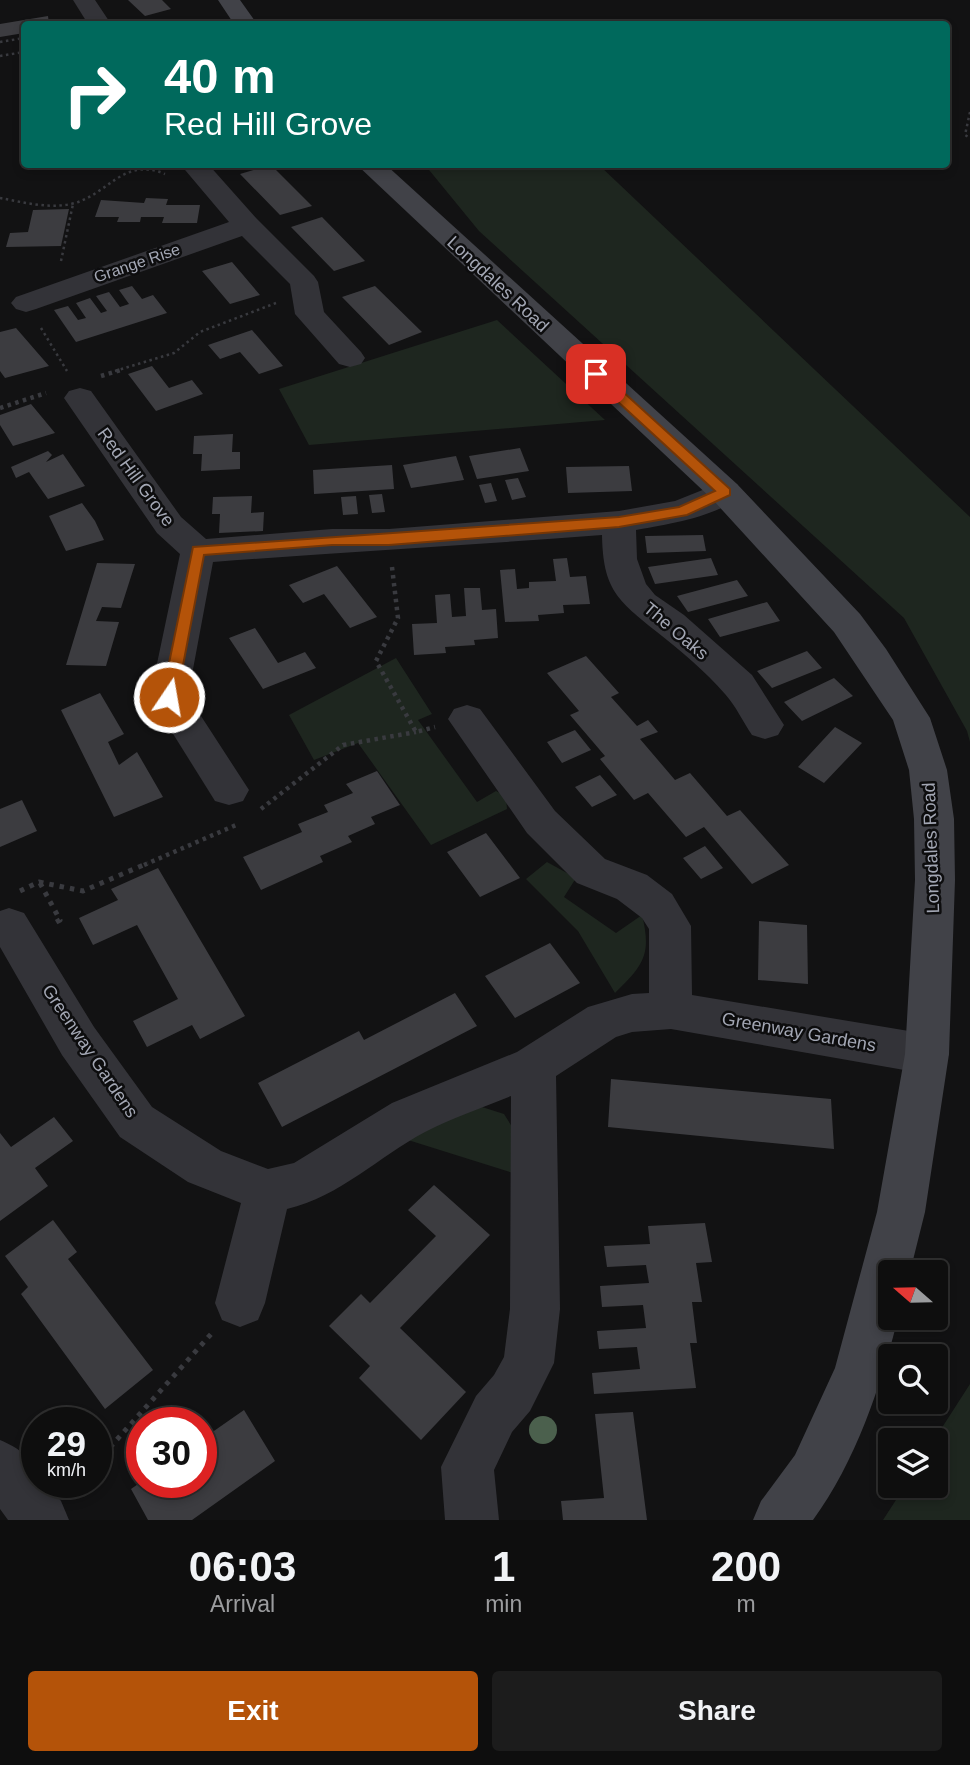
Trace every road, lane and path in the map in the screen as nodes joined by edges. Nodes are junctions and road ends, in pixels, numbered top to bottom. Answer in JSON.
{"nodes":[{"id":1,"x":84,"y":0,"type":"edge"},
{"id":2,"x":229,"y":0,"type":"edge"},
{"id":3,"x":97,"y":21,"type":"edge"},
{"id":4,"x":242,"y":21,"type":"edge"},
{"id":5,"x":21,"y":38,"type":"edge"},
{"id":6,"x":0,"y":42,"type":"edge"},
{"id":7,"x":21,"y":52,"type":"edge"},
{"id":8,"x":0,"y":56,"type":"edge"},
{"id":9,"x":970,"y":112,"type":"edge"},
{"id":10,"x":970,"y":138,"type":"edge"},
{"id":11,"x":197,"y":168,"type":"edge"},
{"id":12,"x":373,"y":168,"type":"edge"},
{"id":13,"x":216,"y":190,"type":"junction"},
{"id":14,"x":0,"y":198,"type":"edge"},
{"id":15,"x":73,"y":204,"type":"junction"},
{"id":16,"x":247,"y":225,"type":"junction"},
{"id":17,"x":54,"y":291,"type":"junction"},
{"id":18,"x":306,"y":293,"type":"junction"},
{"id":19,"x":26,"y":303,"type":"joint"},
{"id":20,"x":349,"y":358,"type":"dead end"},
{"id":21,"x":74,"y":389,"type":"junction"},
{"id":22,"x":0,"y":408,"type":"edge"},
{"id":23,"x":725,"y":492,"type":"junction"},
{"id":24,"x":619,"y":522,"type":"junction"},
{"id":25,"x":389,"y":540,"type":"junction"},
{"id":26,"x":198,"y":551,"type":"junction"},
{"id":27,"x":467,"y":719,"type":"joint"},
{"id":28,"x":765,"y":725,"type":"dead end"},
{"id":29,"x":416,"y":732,"type":"junction"},
{"id":30,"x":229,"y":790,"type":"dead end"},
{"id":31,"x":259,"y":811,"type":"dead end"},
{"id":32,"x":249,"y":819,"type":"dead end"},
{"id":33,"x":9,"y":910,"type":"joint"},
{"id":34,"x":671,"y":1010,"type":"junction"},
{"id":35,"x":927,"y":1054,"type":"junction"},
{"id":36,"x":533,"y":1066,"type":"junction"},
{"id":37,"x":268,"y":1191,"type":"junction"},
{"id":38,"x":240,"y":1303,"type":"joint"},
{"id":39,"x":112,"y":1445,"type":"edge"},
{"id":40,"x":0,"y":1466,"type":"edge"},
{"id":41,"x":42,"y":1520,"type":"edge"},
{"id":42,"x":471,"y":1520,"type":"edge"},
{"id":43,"x":780,"y":1520,"type":"edge"}],
"edges":[{"from":1,"to":3,"type":"street"},
{"from":2,"to":4,"type":"street"},
{"from":5,"to":6,"type":"path"},
{"from":7,"to":8,"type":"path"},
{"from":9,"to":10,"type":"path"},
{"from":11,"to":13,"type":"street"},
{"from":12,"to":23,"type":"street","name":"Longdales Road"},
{"from":13,"to":15,"type":"path"},
{"from":13,"to":16,"type":"street"},
{"from":14,"to":15,"type":"path"},
{"from":15,"to":17,"type":"path"},
{"from":16,"to":17,"type":"street","name":"Grange Rise"},
{"from":16,"to":18,"type":"street"},
{"from":17,"to":19,"type":"street","name":"Grange Rise"},
{"from":18,"to":20,"type":"street"},
{"from":18,"to":21,"type":"path"},
{"from":19,"to":21,"type":"path"},
{"from":21,"to":22,"type":"path"},
{"from":21,"to":26,"type":"street","name":"Red Hill Grove"},
{"from":23,"to":24,"type":"street"},
{"from":23,"to":35,"type":"street","name":"Longdales Road"},
{"from":24,"to":25,"type":"street"},
{"from":24,"to":28,"type":"street","name":"The Oaks"},
{"from":25,"to":26,"type":"street"},
{"from":25,"to":29,"type":"path"},
{"from":26,"to":30,"type":"street"},
{"from":27,"to":29,"type":"path"},
{"from":27,"to":34,"type":"street"},
{"from":29,"to":31,"type":"path"},
{"from":32,"to":33,"type":"path"},
{"from":33,"to":37,"type":"street","name":"Greenway Gardens"},
{"from":34,"to":35,"type":"street","name":"Greenway Gardens"},
{"from":34,"to":36,"type":"street","name":"Greenway Gardens"},
{"from":35,"to":43,"type":"street","name":"Longdales Road"},
{"from":36,"to":37,"type":"street","name":"Greenway Gardens"},
{"from":36,"to":42,"type":"street"},
{"from":37,"to":38,"type":"street"},
{"from":38,"to":39,"type":"path"},
{"from":40,"to":41,"type":"street"}]}
